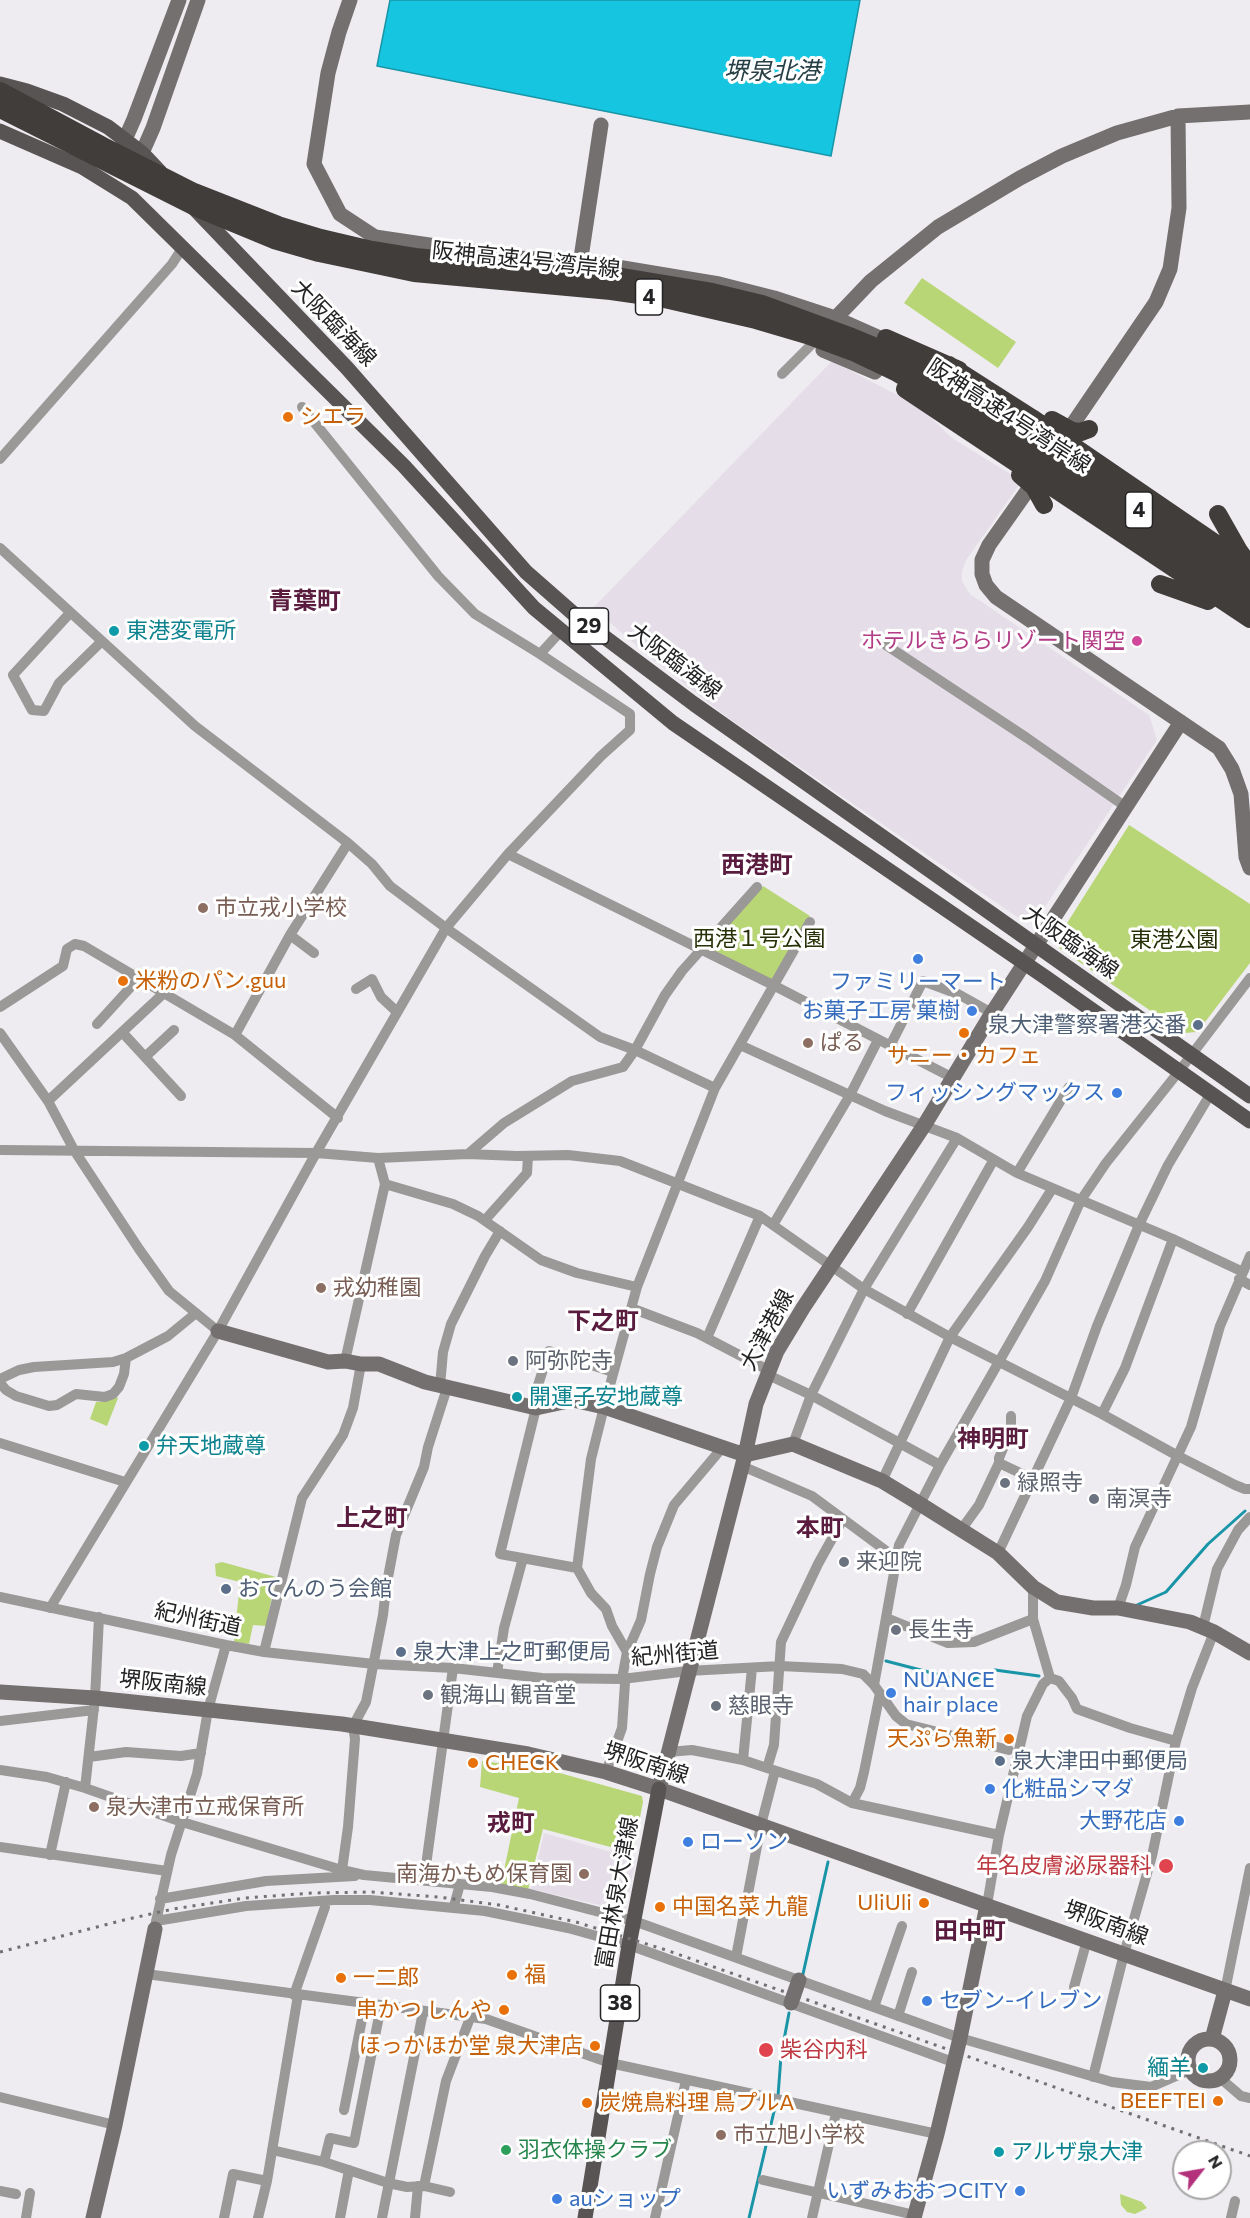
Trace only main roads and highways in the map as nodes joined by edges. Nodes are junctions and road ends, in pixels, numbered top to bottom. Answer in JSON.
{"nodes":[{"id":1,"x":0,"y":84,"type":"edge"},
{"id":2,"x":0,"y":91,"type":"edge"},
{"id":3,"x":0,"y":109,"type":"edge"},
{"id":4,"x":0,"y":131,"type":"edge"},
{"id":5,"x":759,"y":312,"type":"junction"},
{"id":6,"x":949,"y":365,"type":"junction"},
{"id":7,"x":927,"y":405,"type":"junction"},
{"id":8,"x":1089,"y":429,"type":"dead end"},
{"id":9,"x":1044,"y":504,"type":"dead end"},
{"id":10,"x":1218,"y":514,"type":"dead end"},
{"id":11,"x":1250,"y":566,"type":"edge"},
{"id":12,"x":1160,"y":584,"type":"dead end"},
{"id":13,"x":1250,"y":586,"type":"edge"},
{"id":14,"x":1250,"y":606,"type":"edge"},
{"id":15,"x":1250,"y":619,"type":"edge"},
{"id":16,"x":1250,"y":1096,"type":"edge"},
{"id":17,"x":1250,"y":1121,"type":"edge"},
{"id":18,"x":659,"y":1789,"type":"road end"},
{"id":19,"x":585,"y":2218,"type":"edge"}],
"edges":[{"from":1,"to":16,"type":"main road","name":"大阪臨海線","number":"29"},
{"from":2,"to":5,"type":"highway","name":"阪神高速4号湾岸線","number":"4"},
{"from":3,"to":5,"type":"highway","name":"阪神高速4号湾岸線","number":"4"},
{"from":4,"to":17,"type":"main road","name":"大阪臨海線","number":"29"},
{"from":5,"to":6,"type":"highway"},
{"from":5,"to":7,"type":"highway"},
{"from":5,"to":13,"type":"highway","name":"阪神高速4号湾岸線","number":"4"},
{"from":5,"to":14,"type":"highway","name":"阪神高速4号湾岸線","number":"4"},
{"from":6,"to":8,"type":"highway"},
{"from":6,"to":11,"type":"highway","number":"4"},
{"from":7,"to":9,"type":"highway"},
{"from":7,"to":15,"type":"highway"},
{"from":10,"to":11,"type":"highway"},
{"from":12,"to":15,"type":"highway"},
{"from":18,"to":19,"type":"main road","name":"富田林泉大津線","number":"38"}]}
